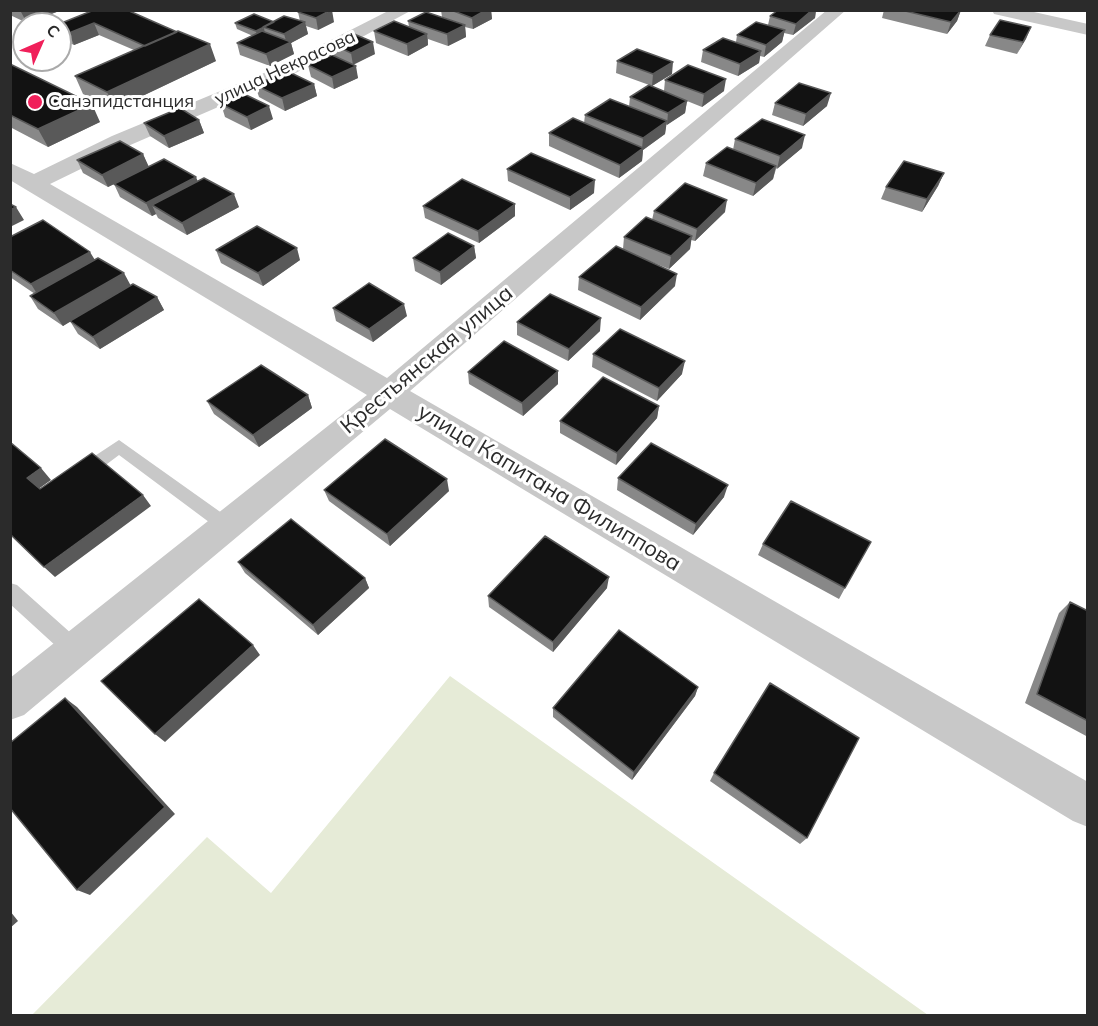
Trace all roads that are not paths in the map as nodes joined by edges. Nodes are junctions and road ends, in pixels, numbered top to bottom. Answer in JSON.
{"nodes":[{"id":1,"x":404,"y":10,"type":"edge"},
{"id":2,"x":838,"y":10,"type":"edge"},
{"id":3,"x":1000,"y":10,"type":"edge"},
{"id":4,"x":1088,"y":30,"type":"edge"},
{"id":5,"x":22,"y":176,"type":"edge"},
{"id":6,"x":389,"y":393,"type":"junction"},
{"id":7,"x":77,"y":477,"type":"edge"},
{"id":8,"x":227,"y":526,"type":"junction"},
{"id":9,"x":10,"y":591,"type":"edge"},
{"id":10,"x":75,"y":650,"type":"junction"},
{"id":11,"x":10,"y":702,"type":"edge"},
{"id":12,"x":1088,"y":806,"type":"edge"}],
"edges":[{"from":1,"to":5,"type":"street","name":"улица Некрасова"},
{"from":2,"to":6,"type":"street","name":"Крестьянская улица"},
{"from":3,"to":4,"type":"street"},
{"from":5,"to":6,"type":"street","name":"улица Капитана Филиппова"},
{"from":6,"to":8,"type":"street","name":"Крестьянская улица"},
{"from":6,"to":12,"type":"street","name":"улица Капитана Филиппова"},
{"from":7,"to":8,"type":"lane"},
{"from":8,"to":10,"type":"street","name":"Крестьянская улица"},
{"from":9,"to":10,"type":"lane"},
{"from":10,"to":11,"type":"street","name":"Крестьянская улица"}]}
